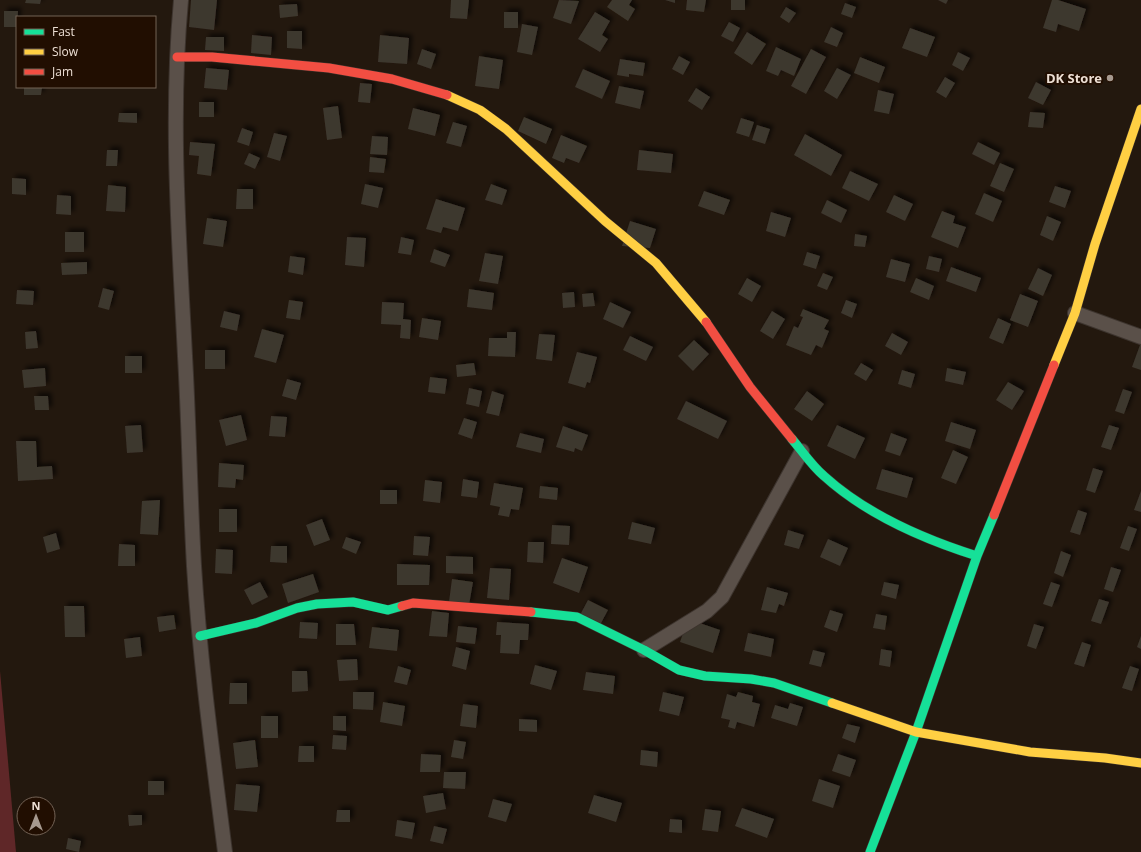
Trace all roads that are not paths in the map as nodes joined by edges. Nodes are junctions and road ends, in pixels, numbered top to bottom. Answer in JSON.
{"nodes":[{"id":1,"x":181,"y":0,"type":"edge"},
{"id":2,"x":177,"y":57,"type":"junction"},
{"id":3,"x":1141,"y":109,"type":"edge"},
{"id":4,"x":1075,"y":314,"type":"junction"},
{"id":5,"x":1141,"y":337,"type":"edge"},
{"id":6,"x":802,"y":451,"type":"junction"},
{"id":7,"x":977,"y":556,"type":"junction"},
{"id":8,"x":200,"y":636,"type":"junction"},
{"id":9,"x":644,"y":650,"type":"junction"},
{"id":10,"x":916,"y":732,"type":"junction"},
{"id":11,"x":1141,"y":763,"type":"edge"},
{"id":12,"x":224,"y":852,"type":"edge"},
{"id":13,"x":870,"y":852,"type":"edge"}],
"edges":[{"from":1,"to":2,"type":"street"},
{"from":2,"to":6,"type":"street"},
{"from":2,"to":8,"type":"street"},
{"from":3,"to":4,"type":"street"},
{"from":4,"to":5,"type":"street"},
{"from":4,"to":7,"type":"street"},
{"from":6,"to":7,"type":"street"},
{"from":6,"to":9,"type":"street"},
{"from":7,"to":10,"type":"street"},
{"from":8,"to":9,"type":"street"},
{"from":8,"to":12,"type":"street"},
{"from":9,"to":10,"type":"street"},
{"from":10,"to":11,"type":"street"},
{"from":10,"to":13,"type":"street"}]}
